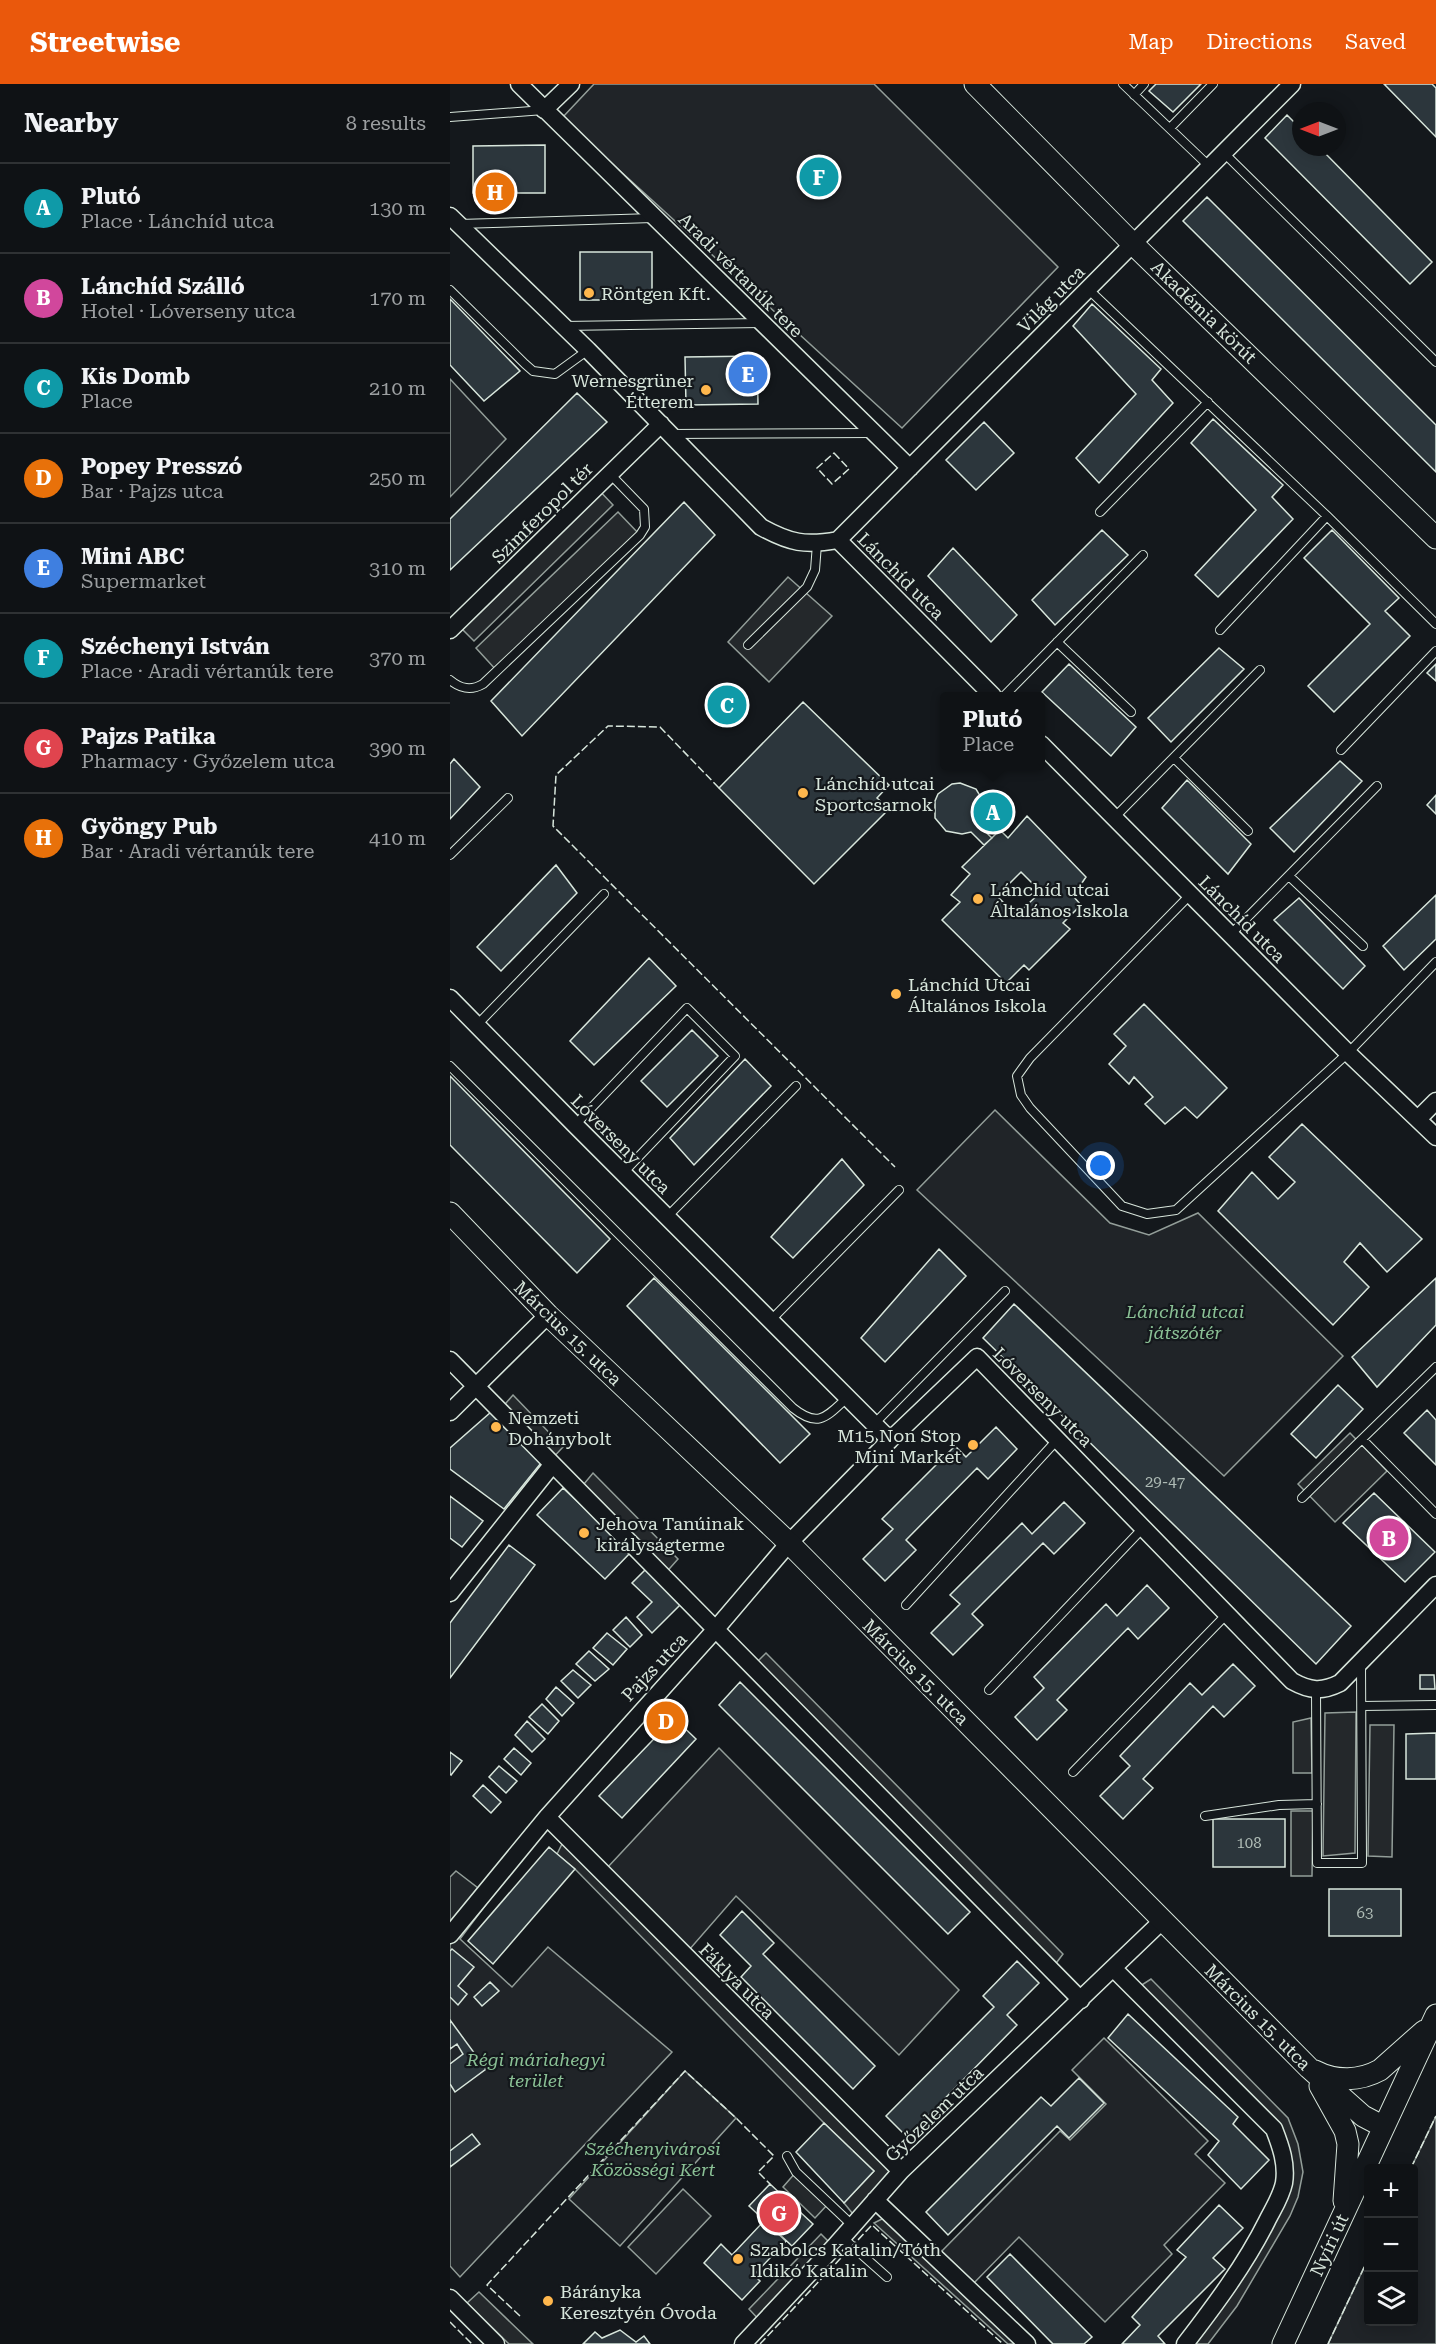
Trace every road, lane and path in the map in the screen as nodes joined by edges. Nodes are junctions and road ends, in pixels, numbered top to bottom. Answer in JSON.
{"nodes":[{"id":1,"x":519,"y":84,"type":"edge"},
{"id":2,"x":571,"y":84,"type":"edge"},
{"id":3,"x":975,"y":84,"type":"edge"},
{"id":4,"x":1123,"y":84,"type":"edge"},
{"id":5,"x":1144,"y":84,"type":"edge"},
{"id":6,"x":1213,"y":84,"type":"edge"},
{"id":7,"x":1292,"y":84,"type":"edge"},
{"id":8,"x":1134,"y":95,"type":"junction"},
{"id":9,"x":544,"y":110,"type":"junction"},
{"id":10,"x":450,"y":117,"type":"edge"},
{"id":11,"x":1170,"y":128,"type":"junction"},
{"id":12,"x":1224,"y":153,"type":"junction"},
{"id":13,"x":1210,"y":167,"type":"junction"},
{"id":14,"x":657,"y":218,"type":"junction"},
{"id":15,"x":454,"y":220,"type":"edge"},
{"id":16,"x":1133,"y":244,"type":"junction"},
{"id":17,"x":1088,"y":289,"type":"junction"},
{"id":18,"x":450,"y":290,"type":"edge"},
{"id":19,"x":761,"y":323,"type":"junction"},
{"id":20,"x":564,"y":326,"type":"junction"},
{"id":21,"x":588,"y":350,"type":"junction"},
{"id":22,"x":1436,"y":362,"type":"edge"},
{"id":23,"x":1208,"y":402,"type":"junction"},
{"id":24,"x":665,"y":429,"type":"junction"},
{"id":25,"x":874,"y":433,"type":"junction"},
{"id":26,"x":910,"y":468,"type":"junction"},
{"id":27,"x":609,"y":474,"type":"junction"},
{"id":28,"x":1100,"y":512,"type":"dead end"},
{"id":29,"x":1327,"y":516,"type":"junction"},
{"id":30,"x":1436,"y":538,"type":"edge"},
{"id":31,"x":838,"y":540,"type":"junction"},
{"id":32,"x":817,"y":544,"type":"junction"},
{"id":33,"x":1143,"y":555,"type":"dead end"},
{"id":34,"x":1436,"y":624,"type":"edge"},
{"id":35,"x":450,"y":630,"type":"edge"},
{"id":36,"x":1220,"y":630,"type":"dead end"},
{"id":37,"x":1057,"y":642,"type":"junction"},
{"id":38,"x":748,"y":645,"type":"dead end"},
{"id":39,"x":1436,"y":651,"type":"edge"},
{"id":40,"x":1260,"y":670,"type":"dead end"},
{"id":41,"x":450,"y":680,"type":"edge"},
{"id":42,"x":989,"y":692,"type":"edge"},
{"id":43,"x":1008,"y":692,"type":"edge"},
{"id":44,"x":1131,"y":712,"type":"dead end"},
{"id":45,"x":1045,"y":748,"type":"edge"},
{"id":46,"x":1341,"y":750,"type":"dead end"},
{"id":47,"x":1174,"y":758,"type":"junction"},
{"id":48,"x":1377,"y":786,"type":"dead end"},
{"id":49,"x":508,"y":798,"type":"dead end"},
{"id":50,"x":1114,"y":818,"type":"junction"},
{"id":51,"x":1248,"y":831,"type":"dead end"},
{"id":52,"x":450,"y":855,"type":"edge"},
{"id":53,"x":1289,"y":876,"type":"junction"},
{"id":54,"x":604,"y":894,"type":"dead end"},
{"id":55,"x":1190,"y":896,"type":"junction"},
{"id":56,"x":1230,"y":935,"type":"junction"},
{"id":57,"x":1363,"y":946,"type":"dead end"},
{"id":58,"x":1436,"y":962,"type":"edge"},
{"id":59,"x":450,"y":998,"type":"edge"},
{"id":60,"x":476,"y":1026,"type":"junction"},
{"id":61,"x":1348,"y":1053,"type":"junction"},
{"id":62,"x":450,"y":1066,"type":"edge"},
{"id":63,"x":796,"y":1086,"type":"dead end"},
{"id":64,"x":1436,"y":1101,"type":"edge"},
{"id":65,"x":1418,"y":1119,"type":"junction"},
{"id":66,"x":574,"y":1125,"type":"junction"},
{"id":67,"x":1436,"y":1137,"type":"edge"},
{"id":68,"x":622,"y":1173,"type":"junction"},
{"id":69,"x":899,"y":1190,"type":"dead end"},
{"id":70,"x":450,"y":1213,"type":"edge"},
{"id":71,"x":667,"y":1217,"type":"junction"},
{"id":72,"x":1005,"y":1291,"type":"dead end"},
{"id":73,"x":548,"y":1315,"type":"junction"},
{"id":74,"x":771,"y":1320,"type":"junction"},
{"id":75,"x":450,"y":1360,"type":"edge"},
{"id":76,"x":1436,"y":1367,"type":"edge"},
{"id":77,"x":476,"y":1386,"type":"junction"},
{"id":78,"x":848,"y":1397,"type":"junction"},
{"id":79,"x":450,"y":1412,"type":"edge"},
{"id":80,"x":874,"y":1424,"type":"junction"},
{"id":81,"x":1362,"y":1438,"type":"junction"},
{"id":82,"x":890,"y":1440,"type":"junction"},
{"id":83,"x":1057,"y":1440,"type":"junction"},
{"id":84,"x":552,"y":1465,"type":"junction"},
{"id":85,"x":1302,"y":1498,"type":"dead end"},
{"id":86,"x":1436,"y":1514,"type":"edge"},
{"id":87,"x":1143,"y":1528,"type":"junction"},
{"id":88,"x":789,"y":1543,"type":"junction"},
{"id":89,"x":1436,"y":1585,"type":"edge"},
{"id":90,"x":450,"y":1593,"type":"edge"},
{"id":91,"x":906,"y":1605,"type":"dead end"},
{"id":92,"x":1226,"y":1615,"type":"junction"},
{"id":93,"x":715,"y":1630,"type":"junction"},
{"id":94,"x":1360,"y":1661,"type":"junction"},
{"id":95,"x":989,"y":1690,"type":"dead end"},
{"id":96,"x":1316,"y":1690,"type":"junction"},
{"id":97,"x":1436,"y":1705,"type":"edge"},
{"id":98,"x":1362,"y":1706,"type":"junction"},
{"id":99,"x":1072,"y":1772,"type":"dead end"},
{"id":100,"x":1317,"y":1804,"type":"junction"},
{"id":101,"x":1205,"y":1816,"type":"dead end"},
{"id":102,"x":547,"y":1817,"type":"junction"},
{"id":103,"x":1162,"y":1921,"type":"junction"},
{"id":104,"x":450,"y":1935,"type":"edge"},
{"id":105,"x":1114,"y":1969,"type":"junction"},
{"id":106,"x":1081,"y":2000,"type":"junction"},
{"id":107,"x":1434,"y":2020,"type":"edge"},
{"id":108,"x":1309,"y":2068,"type":"junction"},
{"id":109,"x":1384,"y":2127,"type":"junction"},
{"id":110,"x":787,"y":2156,"type":"dead end"},
{"id":111,"x":901,"y":2171,"type":"junction"},
{"id":112,"x":875,"y":2200,"type":"junction"},
{"id":113,"x":1343,"y":2216,"type":"junction"},
{"id":114,"x":847,"y":2231,"type":"junction"},
{"id":115,"x":887,"y":2277,"type":"dead end"},
{"id":116,"x":451,"y":2300,"type":"edge"},
{"id":117,"x":496,"y":2344,"type":"edge"},
{"id":118,"x":742,"y":2344,"type":"edge"},
{"id":119,"x":1027,"y":2344,"type":"edge"},
{"id":120,"x":1185,"y":2344,"type":"edge"},
{"id":121,"x":1283,"y":2344,"type":"edge"}],
"edges":[{"from":1,"to":9,"type":"street","name":"Aradi vértanúk tere"},
{"from":2,"to":9,"type":"street"},
{"from":3,"to":16,"type":"street","name":"Akadémia körút"},
{"from":4,"to":8,"type":"lane"},
{"from":5,"to":8,"type":"lane"},
{"from":6,"to":11,"type":"lane"},
{"from":7,"to":12,"type":"street","name":"Világ utca"},
{"from":8,"to":11,"type":"lane"},
{"from":9,"to":10,"type":"lane"},
{"from":9,"to":14,"type":"street","name":"Aradi vértanúk tere"},
{"from":11,"to":13,"type":"lane"},
{"from":12,"to":13,"type":"street","name":"Világ utca"},
{"from":12,"to":22,"type":"lane"},
{"from":13,"to":16,"type":"street","name":"Világ utca"},
{"from":14,"to":15,"type":"lane"},
{"from":14,"to":19,"type":"street","name":"Aradi vértanúk tere"},
{"from":15,"to":20,"type":"street"},
{"from":16,"to":17,"type":"street","name":"Világ utca"},
{"from":16,"to":30,"type":"street","name":"Akadémia körút"},
{"from":17,"to":23,"type":"lane"},
{"from":17,"to":26,"type":"street","name":"Világ utca"},
{"from":18,"to":21,"type":"lane"},
{"from":19,"to":20,"type":"lane"},
{"from":19,"to":25,"type":"street","name":"Aradi vértanúk tere"},
{"from":20,"to":21,"type":"street"},
{"from":21,"to":24,"type":"street"},
{"from":23,"to":28,"type":"lane"},
{"from":23,"to":29,"type":"lane"},
{"from":24,"to":25,"type":"lane"},
{"from":24,"to":27,"type":"street","name":"Szimferopol tér"},
{"from":24,"to":32,"type":"street","name":"Lánchíd utca"},
{"from":25,"to":26,"type":"street","name":"Aradi vértanúk tere"},
{"from":26,"to":31,"type":"street","name":"Világ utca"},
{"from":27,"to":35,"type":"street","name":"Szimferopol tér"},
{"from":27,"to":41,"type":"lane"},
{"from":29,"to":34,"type":"lane"},
{"from":29,"to":36,"type":"lane"},
{"from":31,"to":32,"type":"street","name":"Lánchíd utca"},
{"from":31,"to":42,"type":"street","name":"Lánchíd utca"},
{"from":32,"to":38,"type":"lane"},
{"from":33,"to":37,"type":"lane"},
{"from":37,"to":43,"type":"lane"},
{"from":37,"to":44,"type":"lane"},
{"from":39,"to":46,"type":"lane"},
{"from":40,"to":47,"type":"lane"},
{"from":45,"to":50,"type":"street","name":"Lánchíd utca"},
{"from":47,"to":50,"type":"lane"},
{"from":47,"to":51,"type":"lane"},
{"from":48,"to":53,"type":"lane"},
{"from":49,"to":52,"type":"lane"},
{"from":50,"to":55,"type":"street","name":"Lánchíd utca"},
{"from":53,"to":56,"type":"lane"},
{"from":53,"to":57,"type":"lane"},
{"from":54,"to":60,"type":"lane"},
{"from":55,"to":56,"type":"street","name":"Lánchíd utca"},
{"from":55,"to":61,"type":"lane"},
{"from":56,"to":61,"type":"street","name":"Lánchíd utca"},
{"from":58,"to":61,"type":"lane"},
{"from":59,"to":60,"type":"street","name":"Lóverseny utca"},
{"from":60,"to":66,"type":"street","name":"Lóverseny utca"},
{"from":61,"to":65,"type":"street","name":"Lánchíd utca"},
{"from":62,"to":78,"type":"lane"},
{"from":63,"to":71,"type":"lane"},
{"from":64,"to":65,"type":"street"},
{"from":65,"to":67,"type":"street","name":"Lánchíd utca"},
{"from":66,"to":68,"type":"street","name":"Lóverseny utca"},
{"from":66,"to":68,"type":"lane"},
{"from":68,"to":71,"type":"street","name":"Lóverseny utca"},
{"from":69,"to":74,"type":"lane"},
{"from":70,"to":73,"type":"street","name":"Március 15. utca"},
{"from":71,"to":74,"type":"street","name":"Lóverseny utca"},
{"from":72,"to":80,"type":"lane"},
{"from":73,"to":77,"type":"street"},
{"from":73,"to":88,"type":"street","name":"Március 15. utca"},
{"from":74,"to":78,"type":"street","name":"Lóverseny utca"},
{"from":75,"to":77,"type":"street"},
{"from":76,"to":81,"type":"lane"},
{"from":77,"to":79,"type":"street"},
{"from":77,"to":84,"type":"street"},
{"from":78,"to":80,"type":"street","name":"Lóverseny utca"},
{"from":80,"to":82,"type":"street","name":"Lóverseny utca"},
{"from":81,"to":85,"type":"lane"},
{"from":81,"to":86,"type":"lane"},
{"from":82,"to":83,"type":"street","name":"Lóverseny utca"},
{"from":82,"to":88,"type":"street","name":"Pajzs utca"},
{"from":83,"to":87,"type":"street","name":"Lóverseny utca"},
{"from":83,"to":91,"type":"lane"},
{"from":84,"to":90,"type":"street"},
{"from":84,"to":93,"type":"street"},
{"from":87,"to":92,"type":"street","name":"Lóverseny utca"},
{"from":87,"to":95,"type":"lane"},
{"from":88,"to":93,"type":"street","name":"Pajzs utca"},
{"from":88,"to":103,"type":"street","name":"Március 15. utca"},
{"from":89,"to":94,"type":"street"},
{"from":92,"to":96,"type":"street","name":"Lóverseny utca"},
{"from":92,"to":99,"type":"lane"},
{"from":93,"to":102,"type":"street","name":"Pajzs utca"},
{"from":93,"to":106,"type":"street"},
{"from":94,"to":96,"type":"street"},
{"from":94,"to":98,"type":"lane"},
{"from":96,"to":100,"type":"lane"},
{"from":97,"to":98,"type":"lane"},
{"from":98,"to":100,"type":"lane"},
{"from":100,"to":101,"type":"lane"},
{"from":102,"to":104,"type":"street","name":"Pajzs utca"},
{"from":102,"to":111,"type":"street","name":"Fáklya utca"},
{"from":103,"to":105,"type":"street","name":"Győzelem utca"},
{"from":103,"to":108,"type":"street","name":"Március 15. utca"},
{"from":105,"to":106,"type":"street","name":"Győzelem utca"},
{"from":105,"to":120,"type":"street"},
{"from":106,"to":111,"type":"street","name":"Győzelem utca"},
{"from":107,"to":108,"type":"street"},
{"from":107,"to":109,"type":"street","name":"Nyíri út"},
{"from":108,"to":109,"type":"street","name":"Március 15. utca"},
{"from":108,"to":113,"type":"street"},
{"from":109,"to":113,"type":"street","name":"Nyíri út"},
{"from":110,"to":114,"type":"lane"},
{"from":111,"to":112,"type":"street","name":"Győzelem utca"},
{"from":112,"to":114,"type":"street","name":"Győzelem utca"},
{"from":112,"to":119,"type":"street"},
{"from":113,"to":121,"type":"street","name":"Nyíri út"},
{"from":114,"to":115,"type":"lane"},
{"from":114,"to":118,"type":"street","name":"Győzelem utca"},
{"from":116,"to":117,"type":"street"}]}
